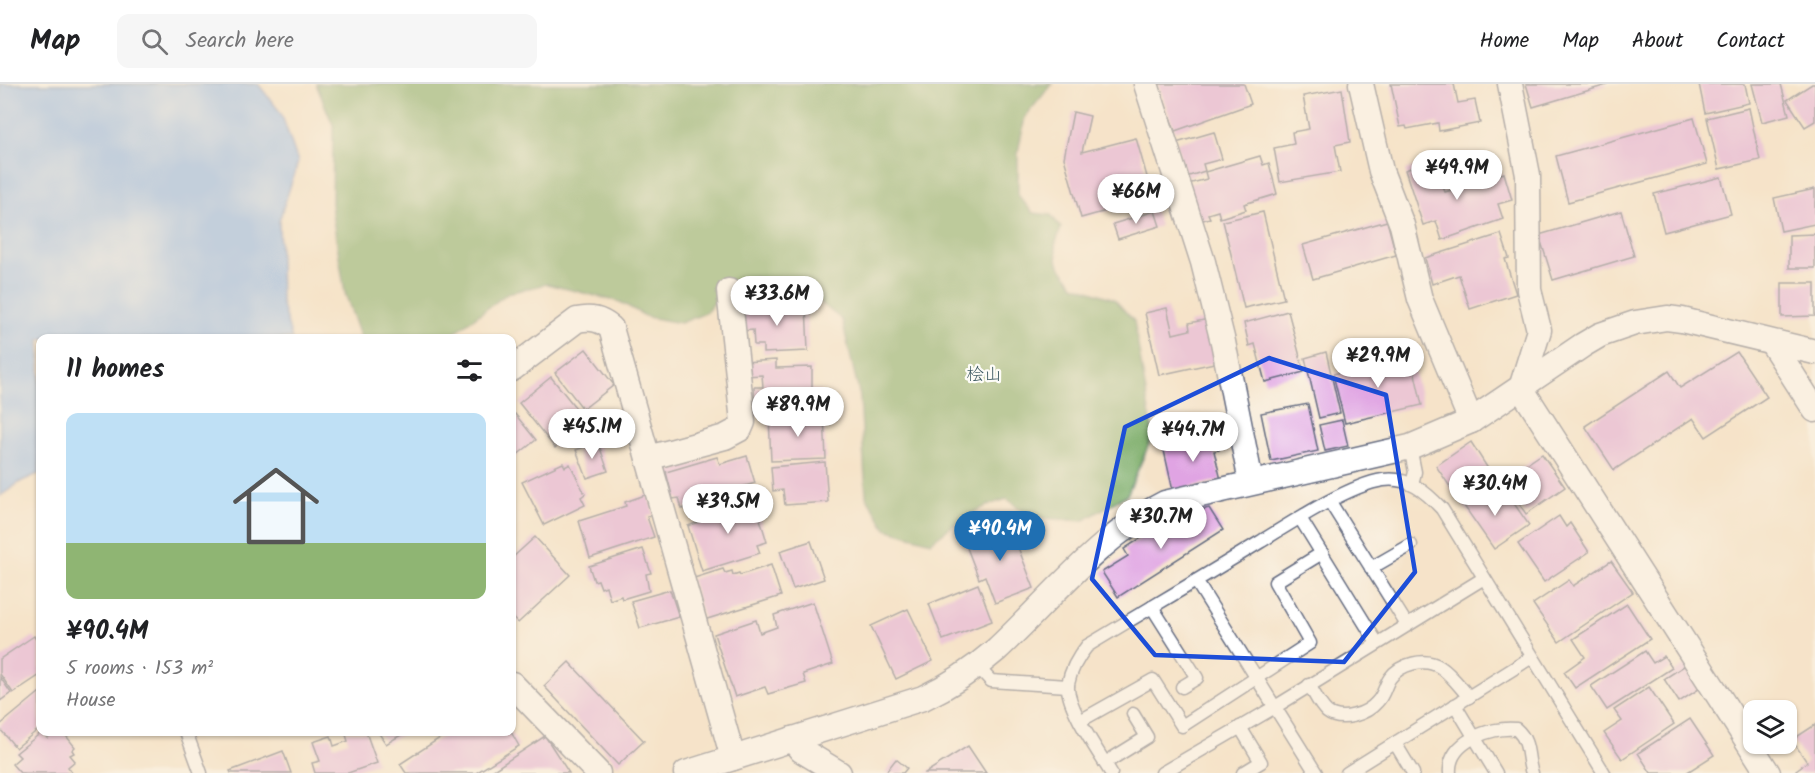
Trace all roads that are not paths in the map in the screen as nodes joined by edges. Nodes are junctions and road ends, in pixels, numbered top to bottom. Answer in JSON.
{"nodes":[{"id":1,"x":1146,"y":84,"type":"edge"},
{"id":2,"x":1361,"y":84,"type":"edge"},
{"id":3,"x":1510,"y":84,"type":"edge"},
{"id":4,"x":729,"y":291,"type":"dead end"},
{"id":5,"x":1772,"y":343,"type":"junction"},
{"id":6,"x":1815,"y":352,"type":"edge"},
{"id":7,"x":516,"y":366,"type":"edge"},
{"id":8,"x":1521,"y":388,"type":"junction"},
{"id":9,"x":1815,"y":410,"type":"edge"},
{"id":10,"x":1471,"y":421,"type":"junction"},
{"id":11,"x":1410,"y":447,"type":"junction"},
{"id":12,"x":648,"y":459,"type":"junction"},
{"id":13,"x":1251,"y":483,"type":"junction"},
{"id":14,"x":1412,"y":484,"type":"junction"},
{"id":15,"x":1330,"y":502,"type":"junction"},
{"id":16,"x":1300,"y":518,"type":"junction"},
{"id":17,"x":1411,"y":545,"type":"dead end"},
{"id":18,"x":1322,"y":553,"type":"junction"},
{"id":19,"x":1371,"y":568,"type":"junction"},
{"id":20,"x":1484,"y":578,"type":"junction"},
{"id":21,"x":1196,"y":581,"type":"junction"},
{"id":22,"x":1152,"y":607,"type":"junction"},
{"id":23,"x":1407,"y":625,"type":"junction"},
{"id":24,"x":1377,"y":643,"type":"junction"},
{"id":25,"x":1532,"y":657,"type":"junction"},
{"id":26,"x":977,"y":666,"type":"junction"},
{"id":27,"x":1257,"y":679,"type":"junction"},
{"id":28,"x":1068,"y":686,"type":"junction"},
{"id":29,"x":1309,"y":686,"type":"junction"},
{"id":30,"x":1182,"y":687,"type":"dead end"},
{"id":31,"x":516,"y":688,"type":"edge"},
{"id":32,"x":1469,"y":697,"type":"junction"},
{"id":33,"x":1455,"y":705,"type":"junction"},
{"id":34,"x":1275,"y":707,"type":"junction"},
{"id":35,"x":1133,"y":714,"type":"dead end"},
{"id":36,"x":1080,"y":721,"type":"junction"},
{"id":37,"x":1240,"y":727,"type":"junction"},
{"id":38,"x":187,"y":736,"type":"edge"},
{"id":39,"x":1474,"y":738,"type":"junction"},
{"id":40,"x":792,"y":739,"type":"junction"},
{"id":41,"x":1395,"y":742,"type":"junction"},
{"id":42,"x":733,"y":758,"type":"junction"},
{"id":43,"x":1108,"y":768,"type":"edge"},
{"id":44,"x":1599,"y":771,"type":"edge"},
{"id":45,"x":201,"y":773,"type":"edge"},
{"id":46,"x":598,"y":773,"type":"edge"},
{"id":47,"x":686,"y":773,"type":"edge"},
{"id":48,"x":839,"y":773,"type":"edge"},
{"id":49,"x":1162,"y":773,"type":"edge"},
{"id":50,"x":1243,"y":773,"type":"edge"},
{"id":51,"x":1316,"y":773,"type":"edge"},
{"id":52,"x":1347,"y":773,"type":"edge"},
{"id":53,"x":1413,"y":773,"type":"edge"},
{"id":54,"x":1450,"y":773,"type":"edge"},
{"id":55,"x":1496,"y":773,"type":"edge"},
{"id":56,"x":1532,"y":773,"type":"edge"},
{"id":57,"x":1768,"y":773,"type":"edge"}],
"edges":[{"from":1,"to":13,"type":"street"},
{"from":2,"to":10,"type":"street"},
{"from":3,"to":8,"type":"street"},
{"from":4,"to":12,"type":"street"},
{"from":5,"to":6,"type":"street"},
{"from":5,"to":8,"type":"street"},
{"from":5,"to":9,"type":"street"},
{"from":7,"to":12,"type":"street"},
{"from":8,"to":10,"type":"street"},
{"from":8,"to":57,"type":"street"},
{"from":10,"to":11,"type":"street"},
{"from":11,"to":13,"type":"street"},
{"from":11,"to":14,"type":"lane"},
{"from":12,"to":42,"type":"street"},
{"from":13,"to":26,"type":"street"},
{"from":14,"to":15,"type":"lane"},
{"from":14,"to":20,"type":"lane"},
{"from":15,"to":16,"type":"lane"},
{"from":15,"to":19,"type":"lane"},
{"from":16,"to":18,"type":"lane"},
{"from":16,"to":21,"type":"lane"},
{"from":17,"to":19,"type":"lane"},
{"from":18,"to":24,"type":"lane"},
{"from":18,"to":27,"type":"lane"},
{"from":19,"to":23,"type":"lane"},
{"from":20,"to":23,"type":"lane"},
{"from":20,"to":25,"type":"lane"},
{"from":21,"to":22,"type":"lane"},
{"from":21,"to":27,"type":"lane"},
{"from":22,"to":28,"type":"lane"},
{"from":22,"to":30,"type":"lane"},
{"from":23,"to":24,"type":"lane"},
{"from":24,"to":29,"type":"lane"},
{"from":25,"to":32,"type":"lane"},
{"from":25,"to":44,"type":"lane"},
{"from":26,"to":28,"type":"lane"},
{"from":26,"to":40,"type":"street"},
{"from":27,"to":34,"type":"lane"},
{"from":27,"to":36,"type":"lane"},
{"from":28,"to":36,"type":"lane"},
{"from":29,"to":32,"type":"lane"},
{"from":29,"to":34,"type":"lane"},
{"from":31,"to":46,"type":"street"},
{"from":32,"to":33,"type":"lane"},
{"from":33,"to":39,"type":"lane"},
{"from":33,"to":41,"type":"lane"},
{"from":34,"to":37,"type":"lane"},
{"from":34,"to":51,"type":"lane"},
{"from":35,"to":43,"type":"lane"},
{"from":36,"to":43,"type":"lane"},
{"from":37,"to":49,"type":"lane"},
{"from":37,"to":50,"type":"lane"},
{"from":38,"to":45,"type":"lane"},
{"from":39,"to":54,"type":"lane"},
{"from":39,"to":55,"type":"lane"},
{"from":39,"to":56,"type":"lane"},
{"from":40,"to":42,"type":"street"},
{"from":40,"to":48,"type":"street"},
{"from":41,"to":52,"type":"lane"},
{"from":41,"to":53,"type":"lane"},
{"from":42,"to":47,"type":"street"}]}
